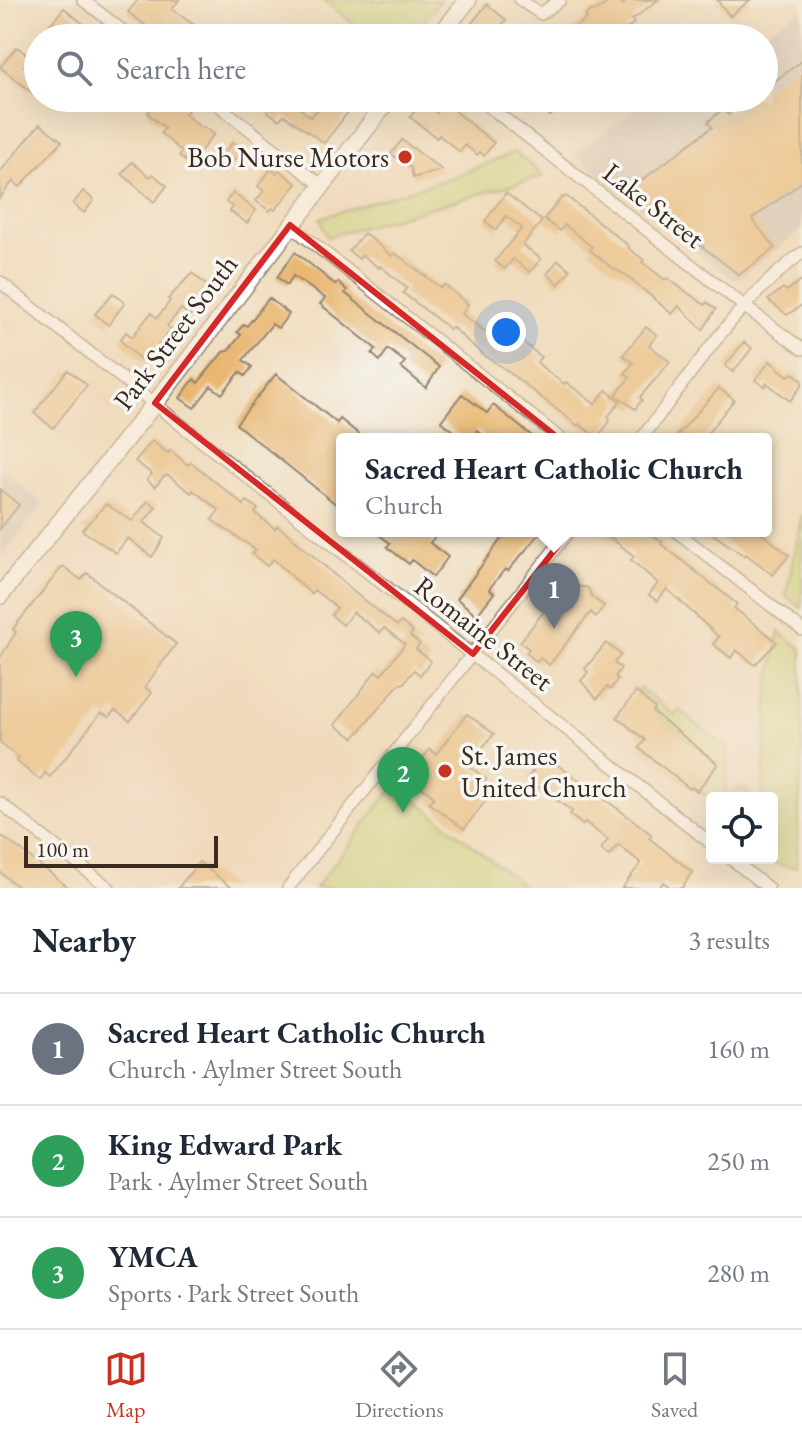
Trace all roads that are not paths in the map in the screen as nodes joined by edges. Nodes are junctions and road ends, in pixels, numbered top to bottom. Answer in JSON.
{"nodes":[{"id":1,"x":83,"y":0,"type":"edge"},
{"id":2,"x":468,"y":0,"type":"edge"},
{"id":3,"x":520,"y":0,"type":"edge"},
{"id":4,"x":560,"y":0,"type":"edge"},
{"id":5,"x":114,"y":24,"type":"edge"},
{"id":6,"x":449,"y":24,"type":"edge"},
{"id":7,"x":227,"y":112,"type":"edge"},
{"id":8,"x":379,"y":112,"type":"edge"},
{"id":9,"x":496,"y":112,"type":"edge"},
{"id":10,"x":321,"y":185,"type":"junction"},
{"id":11,"x":290,"y":225,"type":"junction"},
{"id":12,"x":802,"y":253,"type":"edge"},
{"id":13,"x":0,"y":282,"type":"edge"},
{"id":14,"x":744,"y":306,"type":"junction"},
{"id":15,"x":802,"y":349,"type":"edge"},
{"id":16,"x":155,"y":403,"type":"junction"},
{"id":17,"x":553,"y":433,"type":"edge"},
{"id":18,"x":646,"y":433,"type":"edge"},
{"id":19,"x":564,"y":537,"type":"edge"},
{"id":20,"x":684,"y":537,"type":"edge"},
{"id":21,"x":0,"y":596,"type":"edge"},
{"id":22,"x":802,"y":630,"type":"edge"},
{"id":23,"x":473,"y":654,"type":"junction"},
{"id":24,"x":0,"y":803,"type":"edge"},
{"id":25,"x":706,"y":839,"type":"edge"},
{"id":26,"x":738,"y":864,"type":"edge"},
{"id":27,"x":109,"y":888,"type":"edge"},
{"id":28,"x":288,"y":888,"type":"edge"},
{"id":29,"x":768,"y":888,"type":"edge"}],
"edges":[{"from":1,"to":5,"type":"street"},
{"from":2,"to":6,"type":"main road"},
{"from":3,"to":4,"type":"street"},
{"from":7,"to":10,"type":"street"},
{"from":8,"to":10,"type":"main road","name":"Park Street South"},
{"from":9,"to":14,"type":"street","name":"Lake Street"},
{"from":10,"to":11,"type":"main road","name":"Park Street South"},
{"from":11,"to":16,"type":"main road","name":"Park Street South"},
{"from":11,"to":17,"type":"street"},
{"from":12,"to":14,"type":"street"},
{"from":13,"to":16,"type":"street","name":"Romaine Street"},
{"from":14,"to":15,"type":"street","name":"Lake Street"},
{"from":14,"to":18,"type":"street"},
{"from":16,"to":21,"type":"main road","name":"Park Street South"},
{"from":16,"to":23,"type":"street","name":"Romaine Street"},
{"from":19,"to":23,"type":"street"},
{"from":20,"to":22,"type":"street"},
{"from":23,"to":25,"type":"street","name":"Romaine Street"},
{"from":23,"to":28,"type":"street"},
{"from":24,"to":27,"type":"street"},
{"from":26,"to":29,"type":"street"}]}
